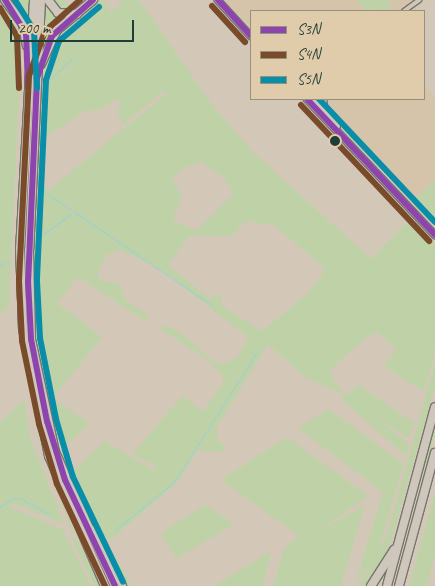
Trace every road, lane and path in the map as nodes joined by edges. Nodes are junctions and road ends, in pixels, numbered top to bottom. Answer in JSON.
{"nodes":[{"id":1,"x":5,"y":0,"type":"edge"},
{"id":2,"x":34,"y":0,"type":"edge"},
{"id":3,"x":41,"y":0,"type":"edge"},
{"id":4,"x":48,"y":0,"type":"edge"},
{"id":5,"x":93,"y":0,"type":"edge"},
{"id":6,"x":218,"y":0,"type":"edge"},
{"id":7,"x":419,"y":0,"type":"edge"},
{"id":8,"x":405,"y":10,"type":"edge"},
{"id":9,"x":79,"y":14,"type":"junction"},
{"id":10,"x":250,"y":35,"type":"edge"},
{"id":11,"x":29,"y":74,"type":"junction"},
{"id":12,"x":37,"y":78,"type":"junction"},
{"id":13,"x":312,"y":100,"type":"edge"},
{"id":14,"x":324,"y":100,"type":"edge"},
{"id":15,"x":327,"y":113,"type":"junction"},
{"id":16,"x":347,"y":140,"type":"junction"},
{"id":17,"x":435,"y":235,"type":"edge"},
{"id":18,"x":435,"y":407,"type":"edge"},
{"id":19,"x":435,"y":453,"type":"edge"},
{"id":20,"x":65,"y":480,"type":"junction"},
{"id":21,"x":397,"y":544,"type":"junction"},
{"id":22,"x":105,"y":586,"type":"edge"},
{"id":23,"x":114,"y":586,"type":"edge"},
{"id":24,"x":123,"y":586,"type":"edge"},
{"id":25,"x":371,"y":586,"type":"edge"},
{"id":26,"x":387,"y":586,"type":"edge"},
{"id":27,"x":399,"y":586,"type":"edge"}],
"edges":[{"from":1,"to":11,"type":"highway"},
{"from":2,"to":11,"type":"highway"},
{"from":3,"to":12,"type":"highway"},
{"from":4,"to":9,"type":"highway"},
{"from":5,"to":9,"type":"highway"},
{"from":6,"to":10,"type":"main road"},
{"from":7,"to":8,"type":"street"},
{"from":9,"to":12,"type":"highway"},
{"from":11,"to":22,"type":"highway"},
{"from":12,"to":20,"type":"highway"},
{"from":13,"to":15,"type":"main road"},
{"from":13,"to":16,"type":"main road"},
{"from":14,"to":15,"type":"street"},
{"from":15,"to":16,"type":"main road"},
{"from":16,"to":17,"type":"main road"},
{"from":18,"to":21,"type":"highway"},
{"from":19,"to":27,"type":"highway"},
{"from":20,"to":23,"type":"highway"},
{"from":20,"to":24,"type":"highway"},
{"from":21,"to":25,"type":"highway"},
{"from":21,"to":26,"type":"highway"}]}
